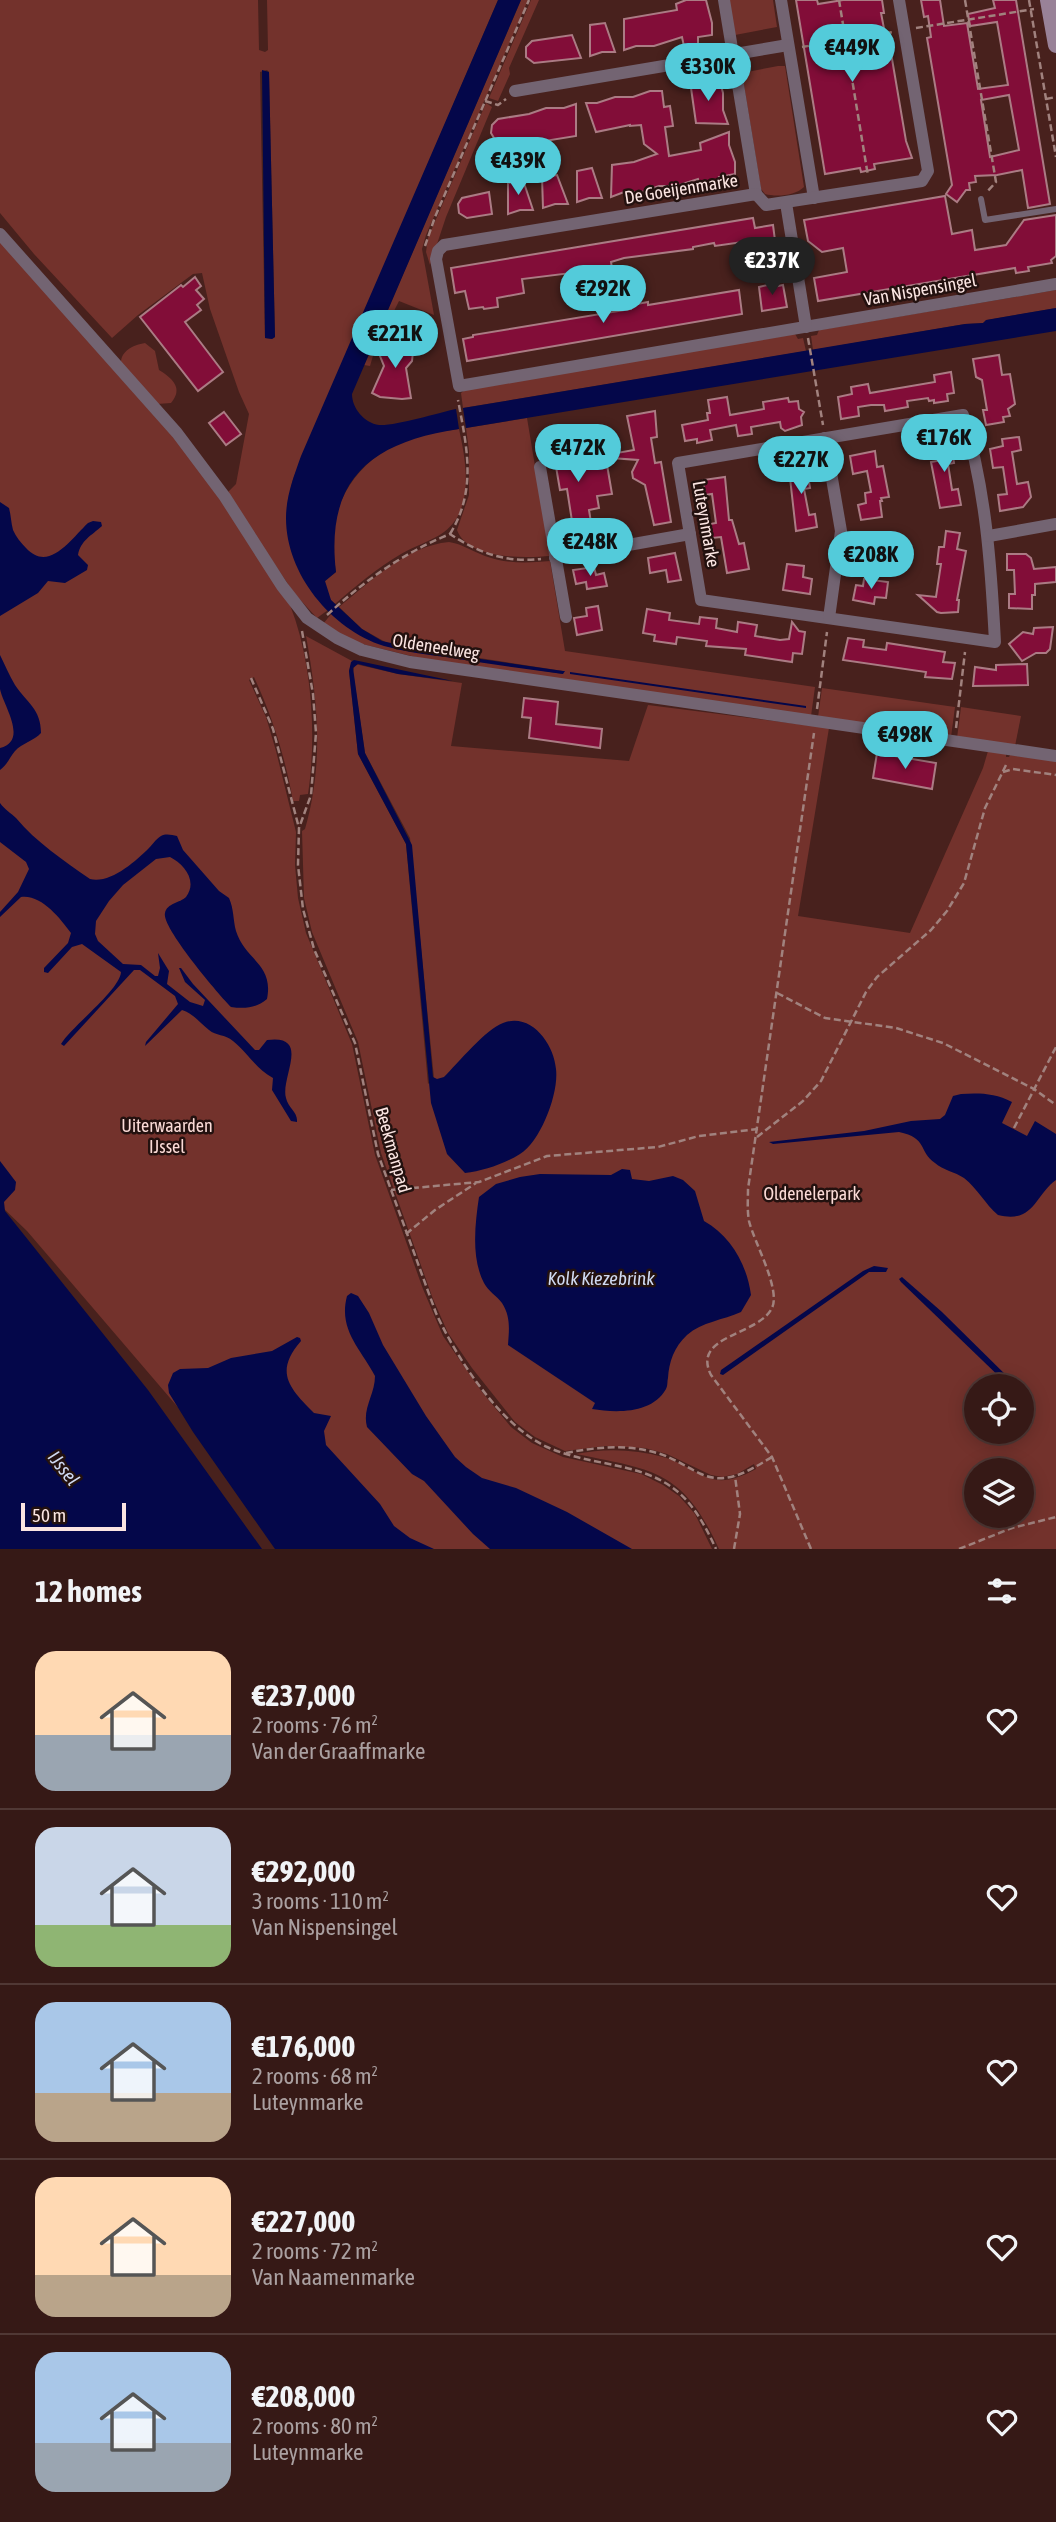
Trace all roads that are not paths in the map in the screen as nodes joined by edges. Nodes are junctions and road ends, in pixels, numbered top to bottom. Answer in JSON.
{"nodes":[{"id":1,"x":724,"y":0,"type":"edge"},
{"id":2,"x":781,"y":0,"type":"edge"},
{"id":3,"x":899,"y":0,"type":"edge"},
{"id":4,"x":1049,"y":3,"type":"edge"},
{"id":5,"x":1056,"y":45,"type":"edge"},
{"id":6,"x":788,"y":47,"type":"junction"},
{"id":7,"x":734,"y":53,"type":"junction"},
{"id":8,"x":515,"y":91,"type":"road end"},
{"id":9,"x":756,"y":194,"type":"junction"},
{"id":10,"x":814,"y":198,"type":"junction"},
{"id":11,"x":981,"y":199,"type":"road end"},
{"id":12,"x":786,"y":203,"type":"junction"},
{"id":13,"x":1056,"y":209,"type":"edge"},
{"id":14,"x":0,"y":234,"type":"edge"},
{"id":15,"x":1056,"y":284,"type":"edge"},
{"id":16,"x":806,"y":327,"type":"junction"},
{"id":17,"x":458,"y":393,"type":"joint"},
{"id":18,"x":825,"y":439,"type":"junction"},
{"id":19,"x":540,"y":467,"type":"dead end"},
{"id":20,"x":1056,"y":523,"type":"edge"},
{"id":21,"x":690,"y":534,"type":"junction"},
{"id":22,"x":989,"y":536,"type":"junction"},
{"id":23,"x":555,"y":558,"type":"junction"},
{"id":24,"x":566,"y":617,"type":"dead end"},
{"id":25,"x":829,"y":618,"type":"junction"},
{"id":26,"x":1056,"y":756,"type":"edge"}],
"edges":[{"from":1,"to":7,"type":"street"},
{"from":2,"to":6,"type":"street"},
{"from":3,"to":10,"type":"street","name":"De Goeijenmarke"},
{"from":4,"to":5,"type":"street"},
{"from":6,"to":7,"type":"street"},
{"from":6,"to":10,"type":"street"},
{"from":7,"to":8,"type":"street"},
{"from":7,"to":9,"type":"street"},
{"from":9,"to":12,"type":"street","name":"De Goeijenmarke"},
{"from":9,"to":17,"type":"street","name":"De Goeijenmarke"},
{"from":10,"to":12,"type":"street","name":"De Goeijenmarke"},
{"from":11,"to":13,"type":"lane"},
{"from":12,"to":16,"type":"street"},
{"from":14,"to":26,"type":"street","name":"Oldeneelweg"},
{"from":15,"to":16,"type":"street","name":"Van Nispensingel"},
{"from":16,"to":17,"type":"street","name":"Van Nispensingel"},
{"from":18,"to":21,"type":"street","name":"Luteynmarke"},
{"from":18,"to":22,"type":"street","name":"Luteynmarke"},
{"from":18,"to":25,"type":"street"},
{"from":19,"to":23,"type":"street"},
{"from":20,"to":22,"type":"street"},
{"from":21,"to":23,"type":"street"},
{"from":21,"to":25,"type":"street","name":"Luteynmarke"},
{"from":22,"to":25,"type":"street","name":"Luteynmarke"},
{"from":23,"to":24,"type":"street"}]}
